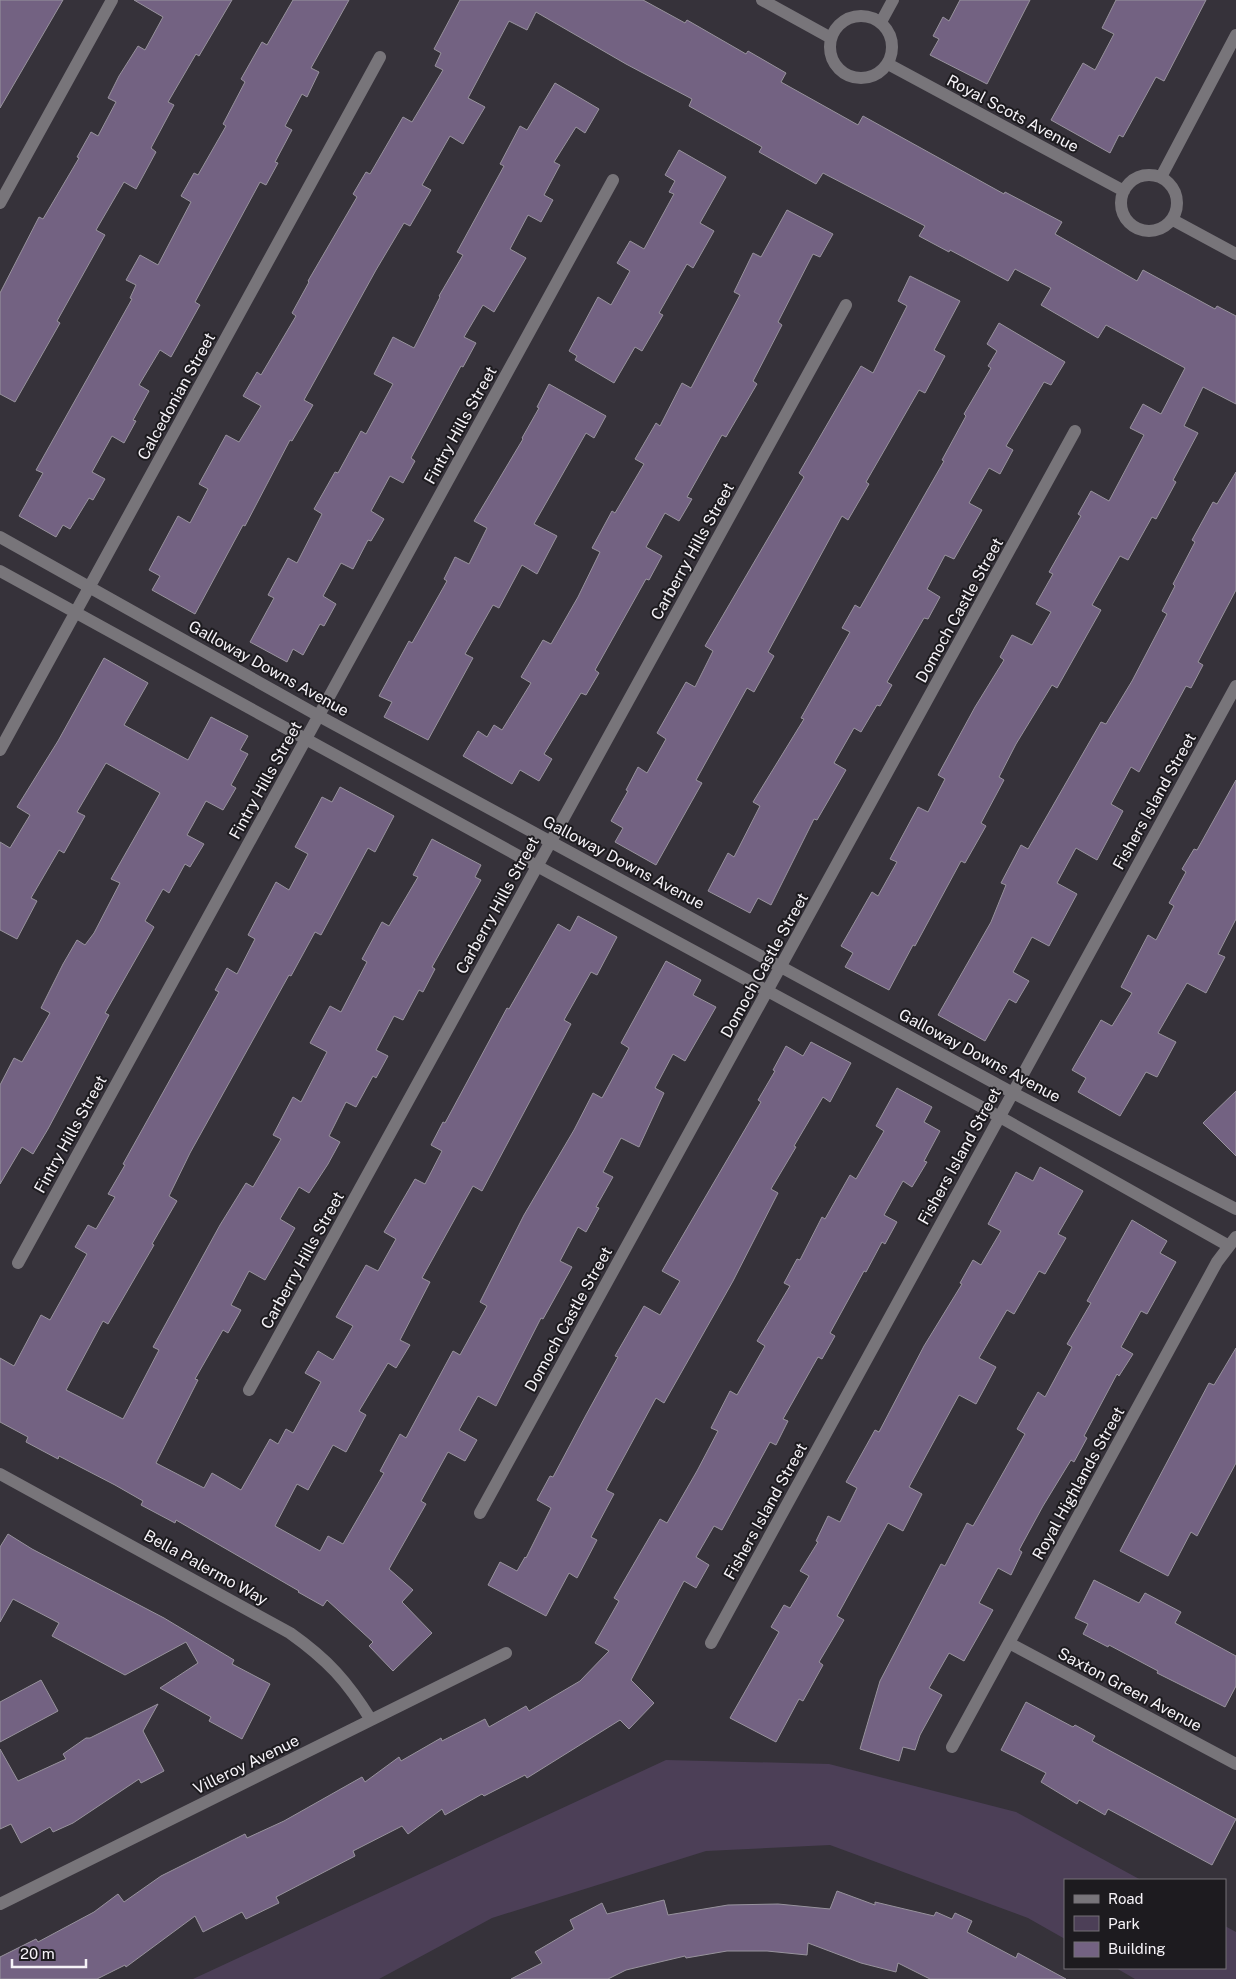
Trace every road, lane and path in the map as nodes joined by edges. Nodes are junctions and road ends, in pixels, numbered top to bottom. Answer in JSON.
{"nodes":[{"id":1,"x":112,"y":0,"type":"edge"},
{"id":2,"x":762,"y":0,"type":"edge"},
{"id":3,"x":893,"y":0,"type":"edge"},
{"id":4,"x":881,"y":22,"type":"junction"},
{"id":5,"x":1236,"y":36,"type":"edge"},
{"id":6,"x":831,"y":38,"type":"junction"},
{"id":7,"x":380,"y":57,"type":"dead end"},
{"id":8,"x":888,"y":64,"type":"junction"},
{"id":9,"x":1161,"y":177,"type":"junction"},
{"id":10,"x":613,"y":180,"type":"dead end"},
{"id":11,"x":1124,"y":191,"type":"junction"},
{"id":12,"x":0,"y":203,"type":"edge"},
{"id":13,"x":1173,"y":220,"type":"junction"},
{"id":14,"x":1236,"y":254,"type":"edge"},
{"id":15,"x":846,"y":305,"type":"dead end"},
{"id":16,"x":1075,"y":431,"type":"dead end"},
{"id":17,"x":0,"y":538,"type":"edge"},
{"id":18,"x":0,"y":571,"type":"edge"},
{"id":19,"x":90,"y":587,"type":"junction"},
{"id":20,"x":76,"y":611,"type":"junction"},
{"id":21,"x":1236,"y":686,"type":"edge"},
{"id":22,"x":319,"y":716,"type":"junction"},
{"id":23,"x":306,"y":738,"type":"junction"},
{"id":24,"x":0,"y":750,"type":"edge"},
{"id":25,"x":551,"y":841,"type":"junction"},
{"id":26,"x":537,"y":866,"type":"junction"},
{"id":27,"x":782,"y":966,"type":"junction"},
{"id":28,"x":768,"y":991,"type":"junction"},
{"id":29,"x":1013,"y":1093,"type":"junction"},
{"id":30,"x":1000,"y":1117,"type":"junction"},
{"id":31,"x":1236,"y":1209,"type":"edge"},
{"id":32,"x":1233,"y":1242,"type":"edge"},
{"id":33,"x":18,"y":1263,"type":"dead end"},
{"id":34,"x":249,"y":1390,"type":"dead end"},
{"id":35,"x":0,"y":1474,"type":"edge"},
{"id":36,"x":480,"y":1513,"type":"dead end"},
{"id":37,"x":711,"y":1642,"type":"dead end"},
{"id":38,"x":1008,"y":1643,"type":"junction"},
{"id":39,"x":506,"y":1653,"type":"dead end"},
{"id":40,"x":371,"y":1720,"type":"junction"},
{"id":41,"x":952,"y":1747,"type":"dead end"},
{"id":42,"x":1236,"y":1764,"type":"edge"},
{"id":43,"x":0,"y":1904,"type":"edge"}],
"edges":[{"from":1,"to":12,"type":"street"},
{"from":2,"to":6,"type":"street"},
{"from":3,"to":4,"type":"street"},
{"from":4,"to":6,"type":"street"},
{"from":4,"to":8,"type":"street"},
{"from":5,"to":9,"type":"street"},
{"from":6,"to":8,"type":"street"},
{"from":7,"to":19,"type":"street","name":"Calcedonian Street"},
{"from":8,"to":11,"type":"street","name":"Royal Scots Avenue"},
{"from":9,"to":11,"type":"street"},
{"from":9,"to":13,"type":"street"},
{"from":10,"to":22,"type":"street","name":"Fintry Hills Street"},
{"from":11,"to":13,"type":"street"},
{"from":13,"to":14,"type":"street"},
{"from":15,"to":25,"type":"street","name":"Carberry Hills Street"},
{"from":16,"to":27,"type":"street","name":"Domoch Castle Street"},
{"from":17,"to":19,"type":"street","name":"Galloway Downs Avenue"},
{"from":18,"to":20,"type":"street"},
{"from":19,"to":20,"type":"street","name":"Calcedonian Street"},
{"from":19,"to":22,"type":"street","name":"Galloway Downs Avenue"},
{"from":20,"to":23,"type":"street"},
{"from":20,"to":24,"type":"street","name":"Calcedonian Street"},
{"from":21,"to":29,"type":"street","name":"Fishers Island Street"},
{"from":22,"to":23,"type":"street","name":"Fintry Hills Street"},
{"from":22,"to":25,"type":"street","name":"Galloway Downs Avenue"},
{"from":23,"to":26,"type":"street"},
{"from":23,"to":33,"type":"street","name":"Fintry Hills Street"},
{"from":25,"to":26,"type":"street","name":"Carberry Hills Street"},
{"from":25,"to":27,"type":"street","name":"Galloway Downs Avenue"},
{"from":26,"to":28,"type":"street"},
{"from":26,"to":34,"type":"street","name":"Carberry Hills Street"},
{"from":27,"to":28,"type":"street","name":"Domoch Castle Street"},
{"from":27,"to":29,"type":"street","name":"Galloway Downs Avenue"},
{"from":28,"to":30,"type":"street"},
{"from":28,"to":36,"type":"street","name":"Domoch Castle Street"},
{"from":29,"to":30,"type":"street","name":"Fishers Island Street"},
{"from":29,"to":31,"type":"street","name":"Galloway Downs Avenue"},
{"from":30,"to":32,"type":"street"},
{"from":30,"to":37,"type":"street","name":"Fishers Island Street"},
{"from":32,"to":38,"type":"street","name":"Royal Highlands Street"},
{"from":35,"to":40,"type":"street","name":"Bella Palermo Way"},
{"from":38,"to":41,"type":"street","name":"Royal Highlands Street"},
{"from":38,"to":42,"type":"street","name":"Saxton Green Avenue"},
{"from":39,"to":40,"type":"street","name":"Villeroy Avenue"},
{"from":40,"to":43,"type":"street","name":"Villeroy Avenue"}]}
